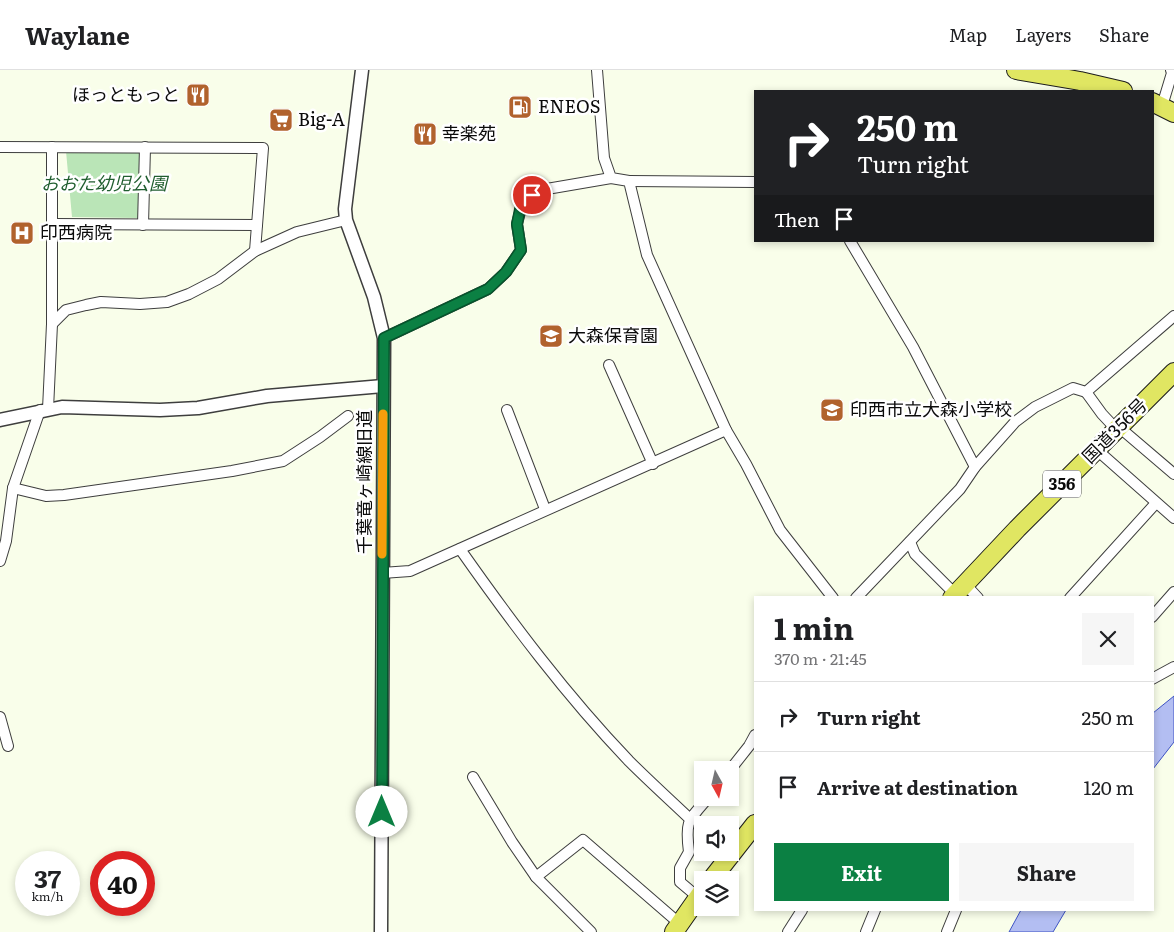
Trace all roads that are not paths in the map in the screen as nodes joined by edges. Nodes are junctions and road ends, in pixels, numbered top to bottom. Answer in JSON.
{"nodes":[{"id":1,"x":362,"y":70,"type":"edge"},
{"id":2,"x":597,"y":70,"type":"edge"},
{"id":3,"x":1016,"y":70,"type":"edge"},
{"id":4,"x":1171,"y":70,"type":"edge"},
{"id":5,"x":1119,"y":90,"type":"edge"},
{"id":6,"x":1163,"y":107,"type":"edge"},
{"id":7,"x":0,"y":147,"type":"edge"},
{"id":8,"x":52,"y":147,"type":"junction"},
{"id":9,"x":145,"y":147,"type":"junction"},
{"id":10,"x":611,"y":178,"type":"junction"},
{"id":11,"x":629,"y":181,"type":"junction"},
{"id":12,"x":754,"y":182,"type":"edge"},
{"id":13,"x":346,"y":220,"type":"junction"},
{"id":14,"x":53,"y":224,"type":"junction"},
{"id":15,"x":143,"y":225,"type":"junction"},
{"id":16,"x":257,"y":225,"type":"junction"},
{"id":17,"x":851,"y":242,"type":"edge"},
{"id":18,"x":256,"y":252,"type":"junction"},
{"id":19,"x":1174,"y":316,"type":"edge"},
{"id":20,"x":52,"y":324,"type":"junction"},
{"id":21,"x":384,"y":338,"type":"junction"},
{"id":22,"x":609,"y":365,"type":"dead end"},
{"id":23,"x":1174,"y":372,"type":"edge"},
{"id":24,"x":383,"y":386,"type":"junction"},
{"id":25,"x":1086,"y":392,"type":"junction"},
{"id":26,"x":44,"y":410,"type":"junction"},
{"id":27,"x":507,"y":410,"type":"dead end"},
{"id":28,"x":348,"y":416,"type":"dead end"},
{"id":29,"x":0,"y":420,"type":"edge"},
{"id":30,"x":1118,"y":428,"type":"junction"},
{"id":31,"x":726,"y":430,"type":"junction"},
{"id":32,"x":1097,"y":450,"type":"junction"},
{"id":33,"x":653,"y":464,"type":"junction"},
{"id":34,"x":975,"y":467,"type":"junction"},
{"id":35,"x":1174,"y":474,"type":"edge"},
{"id":36,"x":13,"y":488,"type":"junction"},
{"id":37,"x":1156,"y":503,"type":"junction"},
{"id":38,"x":545,"y":509,"type":"junction"},
{"id":39,"x":1174,"y":518,"type":"edge"},
{"id":40,"x":910,"y":542,"type":"junction"},
{"id":41,"x":460,"y":549,"type":"junction"},
{"id":42,"x":0,"y":561,"type":"edge"},
{"id":43,"x":382,"y":573,"type":"junction"},
{"id":44,"x":957,"y":592,"type":"edge"},
{"id":45,"x":1174,"y":592,"type":"edge"},
{"id":46,"x":831,"y":596,"type":"edge"},
{"id":47,"x":858,"y":596,"type":"edge"},
{"id":48,"x":971,"y":596,"type":"edge"},
{"id":49,"x":1072,"y":596,"type":"edge"},
{"id":50,"x":1154,"y":614,"type":"edge"},
{"id":51,"x":1174,"y":667,"type":"edge"},
{"id":52,"x":1154,"y":678,"type":"edge"},
{"id":53,"x":0,"y":717,"type":"edge"},
{"id":54,"x":754,"y":738,"type":"edge"},
{"id":55,"x":8,"y":746,"type":"dead end"},
{"id":56,"x":737,"y":761,"type":"edge"},
{"id":57,"x":474,"y":777,"type":"dead end"},
{"id":58,"x":701,"y":806,"type":"edge"},
{"id":59,"x":690,"y":819,"type":"junction"},
{"id":60,"x":754,"y":825,"type":"edge"},
{"id":61,"x":718,"y":871,"type":"edge"},
{"id":62,"x":536,"y":877,"type":"junction"},
{"id":63,"x":694,"y":891,"type":"edge"},
{"id":64,"x":694,"y":905,"type":"edge"},
{"id":65,"x":802,"y":911,"type":"edge"},
{"id":66,"x":876,"y":911,"type":"edge"},
{"id":67,"x":956,"y":911,"type":"edge"},
{"id":68,"x":677,"y":928,"type":"edge"},
{"id":69,"x":792,"y":930,"type":"edge"},
{"id":70,"x":381,"y":932,"type":"edge"},
{"id":71,"x":591,"y":932,"type":"edge"},
{"id":72,"x":866,"y":932,"type":"edge"},
{"id":73,"x":947,"y":932,"type":"edge"}],
"edges":[{"from":1,"to":13,"type":"street","name":"千葉竜ヶ崎線旧道"},
{"from":2,"to":10,"type":"street"},
{"from":3,"to":5,"type":"highway"},
{"from":4,"to":6,"type":"street"},
{"from":7,"to":8,"type":"street"},
{"from":8,"to":9,"type":"street"},
{"from":8,"to":14,"type":"street"},
{"from":9,"to":15,"type":"street"},
{"from":9,"to":16,"type":"street"},
{"from":10,"to":11,"type":"street"},
{"from":10,"to":21,"type":"street"},
{"from":11,"to":12,"type":"street"},
{"from":11,"to":31,"type":"street"},
{"from":13,"to":18,"type":"street"},
{"from":13,"to":21,"type":"street","name":"千葉竜ヶ崎線旧道"},
{"from":14,"to":15,"type":"street"},
{"from":14,"to":20,"type":"street"},
{"from":15,"to":16,"type":"street"},
{"from":16,"to":18,"type":"street"},
{"from":17,"to":34,"type":"street"},
{"from":18,"to":20,"type":"street"},
{"from":19,"to":25,"type":"street"},
{"from":20,"to":26,"type":"street"},
{"from":21,"to":24,"type":"street","name":"千葉竜ヶ崎線旧道"},
{"from":22,"to":33,"type":"street"},
{"from":23,"to":30,"type":"highway","name":"国道356号","number":"356"},
{"from":24,"to":26,"type":"street"},
{"from":24,"to":43,"type":"street","name":"千葉竜ヶ崎線旧道"},
{"from":25,"to":30,"type":"street"},
{"from":25,"to":34,"type":"street"},
{"from":26,"to":29,"type":"street"},
{"from":26,"to":36,"type":"street"},
{"from":27,"to":38,"type":"street"},
{"from":28,"to":36,"type":"street"},
{"from":30,"to":32,"type":"highway","name":"国道356号","number":"356"},
{"from":30,"to":35,"type":"street"},
{"from":31,"to":33,"type":"street"},
{"from":31,"to":46,"type":"street"},
{"from":32,"to":37,"type":"street"},
{"from":32,"to":44,"type":"highway","name":"国道356号","number":"356"},
{"from":33,"to":38,"type":"street"},
{"from":34,"to":40,"type":"street"},
{"from":36,"to":42,"type":"street"},
{"from":37,"to":39,"type":"street"},
{"from":37,"to":49,"type":"street"},
{"from":38,"to":41,"type":"street"},
{"from":40,"to":44,"type":"street"},
{"from":40,"to":47,"type":"street"},
{"from":41,"to":43,"type":"street"},
{"from":41,"to":59,"type":"street"},
{"from":43,"to":70,"type":"street","name":"千葉竜ヶ崎線旧道"},
{"from":44,"to":48,"type":"street"},
{"from":45,"to":50,"type":"street"},
{"from":51,"to":52,"type":"street"},
{"from":53,"to":55,"type":"street"},
{"from":54,"to":56,"type":"street"},
{"from":57,"to":62,"type":"street"},
{"from":58,"to":59,"type":"street"},
{"from":59,"to":63,"type":"street"},
{"from":60,"to":61,"type":"highway"},
{"from":62,"to":68,"type":"street"},
{"from":62,"to":71,"type":"street"},
{"from":64,"to":68,"type":"highway"},
{"from":65,"to":69,"type":"street"},
{"from":66,"to":72,"type":"street"},
{"from":67,"to":73,"type":"street"}]}
